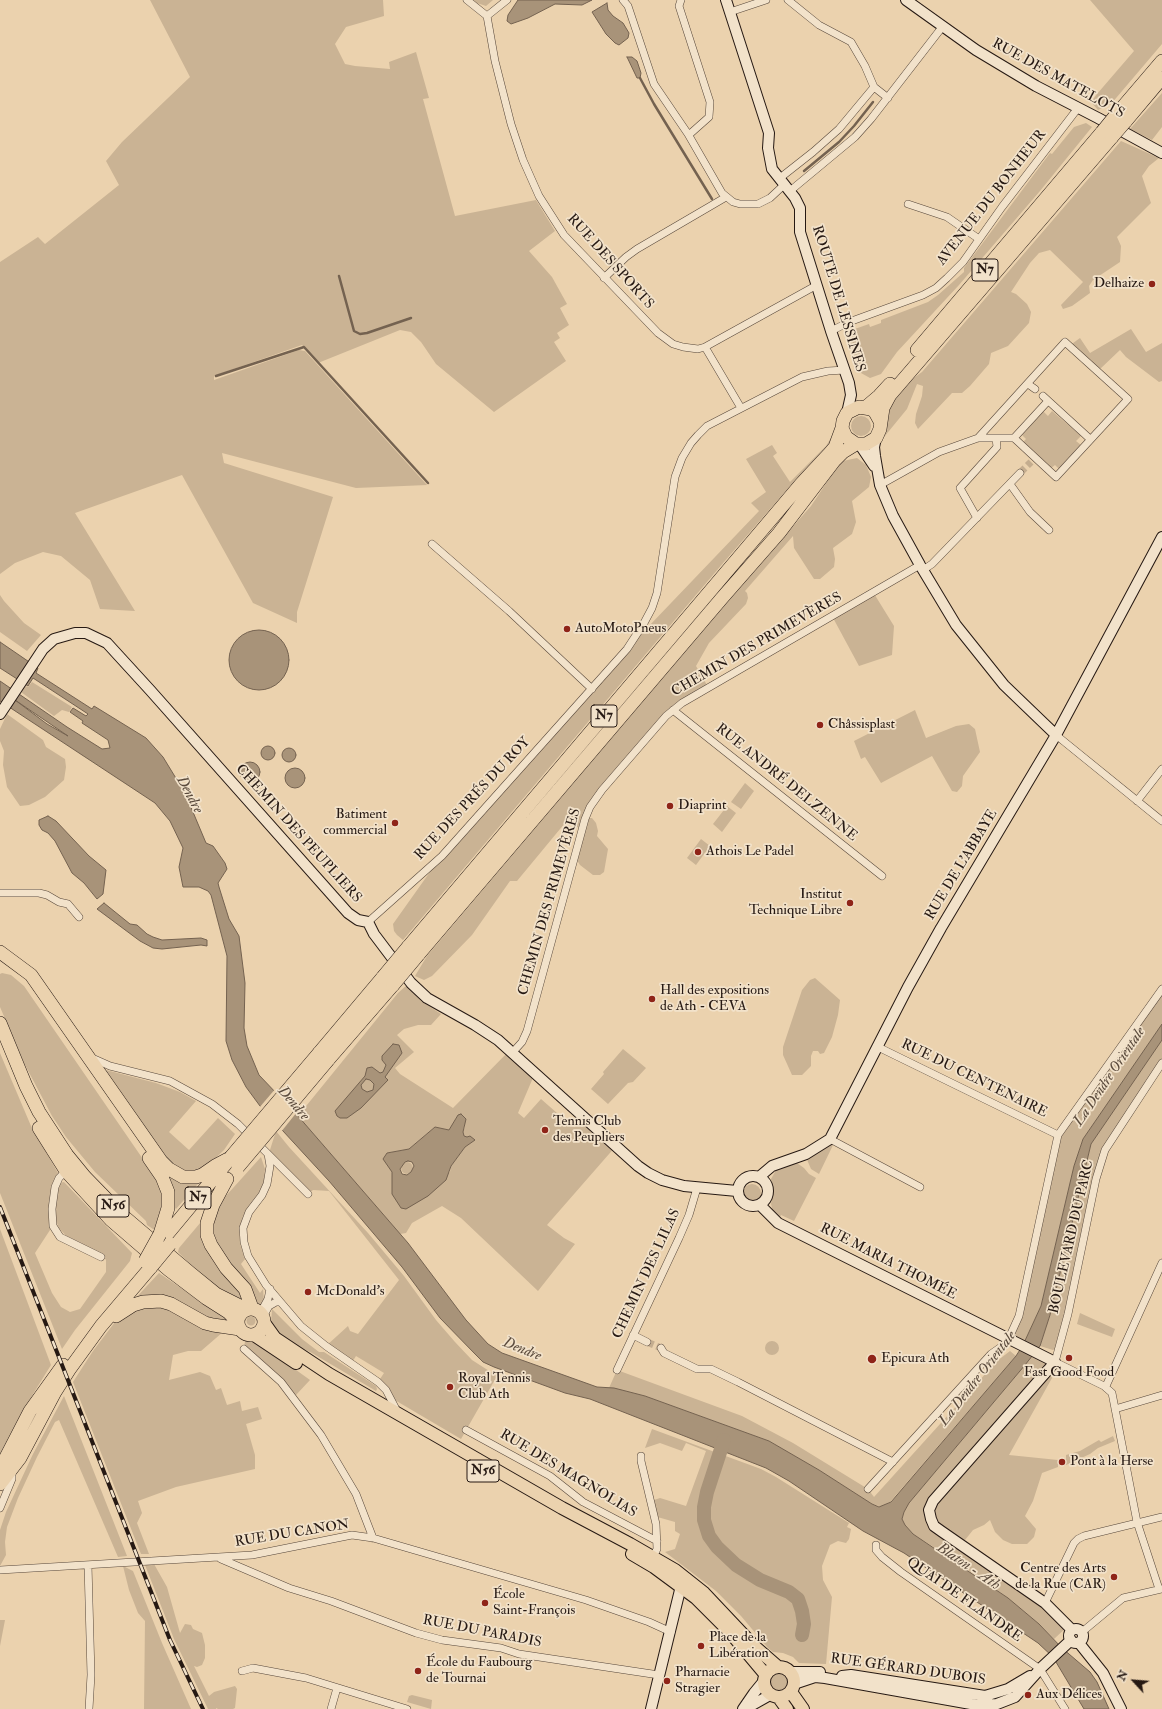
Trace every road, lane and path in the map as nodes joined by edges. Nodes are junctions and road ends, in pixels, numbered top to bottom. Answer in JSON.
{"nodes":[{"id":1,"x":467,"y":0,"type":"edge"},
{"id":2,"x":507,"y":0,"type":"edge"},
{"id":3,"x":622,"y":0,"type":"edge"},
{"id":4,"x":681,"y":0,"type":"edge"},
{"id":5,"x":726,"y":0,"type":"edge"},
{"id":6,"x":766,"y":0,"type":"edge"},
{"id":7,"x":788,"y":0,"type":"edge"},
{"id":8,"x":906,"y":0,"type":"edge"},
{"id":9,"x":730,"y":12,"type":"junction"},
{"id":10,"x":487,"y":16,"type":"junction"},
{"id":11,"x":943,"y":26,"type":"junction"},
{"id":12,"x":1162,"y":61,"type":"edge"},
{"id":13,"x":1162,"y":78,"type":"edge"},
{"id":14,"x":874,"y":87,"type":"junction"},
{"id":15,"x":890,"y":95,"type":"junction"},
{"id":16,"x":1078,"y":108,"type":"junction"},
{"id":17,"x":1120,"y":119,"type":"junction"},
{"id":18,"x":688,"y":134,"type":"junction"},
{"id":19,"x":1107,"y":134,"type":"junction"},
{"id":20,"x":1162,"y":153,"type":"edge"},
{"id":21,"x":785,"y":185,"type":"junction"},
{"id":22,"x":726,"y":197,"type":"junction"},
{"id":23,"x":908,"y":204,"type":"dead end"},
{"id":24,"x":979,"y":240,"type":"junction"},
{"id":25,"x":604,"y":278,"type":"junction"},
{"id":26,"x":817,"y":286,"type":"junction"},
{"id":27,"x":831,"y":331,"type":"junction"},
{"id":28,"x":705,"y":347,"type":"junction"},
{"id":29,"x":844,"y":370,"type":"junction"},
{"id":30,"x":849,"y":383,"type":"junction"},
{"id":31,"x":1028,"y":384,"type":"junction"},
{"id":32,"x":1035,"y":389,"type":"dead end"},
{"id":33,"x":865,"y":407,"type":"junction"},
{"id":34,"x":741,"y":408,"type":"junction"},
{"id":35,"x":847,"y":413,"type":"junction"},
{"id":36,"x":880,"y":421,"type":"junction"},
{"id":37,"x":842,"y":428,"type":"junction"},
{"id":38,"x":876,"y":438,"type":"junction"},
{"id":39,"x":978,"y":438,"type":"junction"},
{"id":40,"x":996,"y":438,"type":"junction"},
{"id":41,"x":1014,"y":438,"type":"junction"},
{"id":42,"x":1090,"y":439,"type":"junction"},
{"id":43,"x":858,"y":444,"type":"junction"},
{"id":44,"x":876,"y":469,"type":"junction"},
{"id":45,"x":1020,"y":473,"type":"tunnel mouth"},
{"id":46,"x":1010,"y":484,"type":"junction"},
{"id":47,"x":880,"y":485,"type":"junction"},
{"id":48,"x":977,"y":518,"type":"junction"},
{"id":49,"x":1049,"y":530,"type":"dead end"},
{"id":50,"x":1162,"y":537,"type":"edge"},
{"id":51,"x":432,"y":544,"type":"dead end"},
{"id":52,"x":921,"y":568,"type":"junction"},
{"id":53,"x":592,"y":689,"type":"junction"},
{"id":54,"x":674,"y":710,"type":"junction"},
{"id":55,"x":0,"y":714,"type":"edge"},
{"id":56,"x":1056,"y":735,"type":"junction"},
{"id":57,"x":1162,"y":769,"type":"edge"},
{"id":58,"x":1137,"y":801,"type":"junction"},
{"id":59,"x":1162,"y":821,"type":"edge"},
{"id":60,"x":882,"y":876,"type":"dead end"},
{"id":61,"x":0,"y":893,"type":"edge"},
{"id":62,"x":78,"y":917,"type":"dead end"},
{"id":63,"x":368,"y":922,"type":"junction"},
{"id":64,"x":413,"y":951,"type":"junction"},
{"id":65,"x":0,"y":952,"type":"edge"},
{"id":66,"x":0,"y":967,"type":"edge"},
{"id":67,"x":1162,"y":989,"type":"edge"},
{"id":68,"x":0,"y":1023,"type":"edge"},
{"id":69,"x":0,"y":1038,"type":"edge"},
{"id":70,"x":878,"y":1047,"type":"junction"},
{"id":71,"x":512,"y":1053,"type":"junction"},
{"id":72,"x":88,"y":1056,"type":"junction"},
{"id":73,"x":1162,"y":1063,"type":"edge"},
{"id":74,"x":1058,"y":1135,"type":"junction"},
{"id":75,"x":830,"y":1139,"type":"junction"},
{"id":76,"x":268,"y":1154,"type":"junction"},
{"id":77,"x":234,"y":1162,"type":"junction"},
{"id":78,"x":66,"y":1171,"type":"junction"},
{"id":79,"x":759,"y":1178,"type":"junction"},
{"id":80,"x":227,"y":1179,"type":"junction"},
{"id":81,"x":920,"y":1187,"type":"dead end"},
{"id":82,"x":697,"y":1188,"type":"junction"},
{"id":83,"x":737,"y":1191,"type":"junction"},
{"id":84,"x":308,"y":1194,"type":"dead end"},
{"id":85,"x":760,"y":1205,"type":"junction"},
{"id":86,"x":165,"y":1239,"type":"junction"},
{"id":87,"x":102,"y":1257,"type":"dead end"},
{"id":88,"x":1162,"y":1263,"type":"edge"},
{"id":89,"x":148,"y":1264,"type":"junction"},
{"id":90,"x":270,"y":1289,"type":"junction"},
{"id":91,"x":280,"y":1302,"type":"junction"},
{"id":92,"x":258,"y":1314,"type":"junction"},
{"id":93,"x":101,"y":1326,"type":"junction"},
{"id":94,"x":239,"y":1326,"type":"junction"},
{"id":95,"x":254,"y":1335,"type":"junction"},
{"id":96,"x":633,"y":1335,"type":"junction"},
{"id":97,"x":1011,"y":1340,"type":"junction"},
{"id":98,"x":647,"y":1342,"type":"tunnel mouth"},
{"id":99,"x":661,"y":1348,"type":"tunnel mouth"},
{"id":100,"x":244,"y":1349,"type":"dead end"},
{"id":101,"x":1051,"y":1360,"type":"junction"},
{"id":102,"x":617,"y":1370,"type":"dead end"},
{"id":103,"x":1106,"y":1386,"type":"junction"},
{"id":104,"x":1162,"y":1395,"type":"edge"},
{"id":105,"x":1115,"y":1409,"type":"junction"},
{"id":106,"x":398,"y":1415,"type":"junction"},
{"id":107,"x":466,"y":1430,"type":"dead end"},
{"id":108,"x":641,"y":1456,"type":"dead end"},
{"id":109,"x":893,"y":1462,"type":"junction"},
{"id":110,"x":6,"y":1470,"type":"edge"},
{"id":111,"x":0,"y":1484,"type":"edge"},
{"id":112,"x":868,"y":1489,"type":"dead end"},
{"id":113,"x":0,"y":1508,"type":"edge"},
{"id":114,"x":1162,"y":1517,"type":"edge"},
{"id":115,"x":1137,"y":1522,"type":"junction"},
{"id":116,"x":373,"y":1538,"type":"junction"},
{"id":117,"x":657,"y":1541,"type":"junction"},
{"id":118,"x":876,"y":1547,"type":"dead end"},
{"id":119,"x":653,"y":1557,"type":"junction"},
{"id":120,"x":217,"y":1558,"type":"junction"},
{"id":121,"x":88,"y":1565,"type":"junction"},
{"id":122,"x":0,"y":1570,"type":"edge"},
{"id":123,"x":681,"y":1586,"type":"junction"},
{"id":124,"x":1160,"y":1589,"type":"edge"},
{"id":125,"x":696,"y":1598,"type":"junction"},
{"id":126,"x":1045,"y":1603,"type":"junction"},
{"id":127,"x":677,"y":1608,"type":"junction"},
{"id":128,"x":721,"y":1611,"type":"junction"},
{"id":129,"x":671,"y":1632,"type":"junction"},
{"id":130,"x":1082,"y":1632,"type":"joint"},
{"id":131,"x":1072,"y":1640,"type":"junction"},
{"id":132,"x":778,"y":1666,"type":"junction"},
{"id":133,"x":1043,"y":1666,"type":"junction"},
{"id":134,"x":242,"y":1671,"type":"dead end"},
{"id":135,"x":659,"y":1675,"type":"junction"},
{"id":136,"x":764,"y":1678,"type":"junction"},
{"id":137,"x":792,"y":1683,"type":"junction"},
{"id":138,"x":337,"y":1688,"type":"junction"},
{"id":139,"x":775,"y":1696,"type":"junction"},
{"id":140,"x":89,"y":1709,"type":"edge"},
{"id":141,"x":331,"y":1709,"type":"edge"},
{"id":142,"x":407,"y":1709,"type":"edge"},
{"id":143,"x":651,"y":1709,"type":"edge"},
{"id":144,"x":744,"y":1709,"type":"edge"},
{"id":145,"x":787,"y":1709,"type":"edge"},
{"id":146,"x":803,"y":1709,"type":"edge"},
{"id":147,"x":1065,"y":1709,"type":"edge"},
{"id":148,"x":1122,"y":1709,"type":"edge"}],
"edges":[{"from":1,"to":10,"type":"street"},
{"from":2,"to":10,"type":"street"},
{"from":3,"to":18,"type":"street"},
{"from":4,"to":18,"type":"street"},
{"from":5,"to":9,"type":"street","name":"ROUTE DE LESSINES"},
{"from":6,"to":9,"type":"street"},
{"from":7,"to":14,"type":"street"},
{"from":8,"to":11,"type":"street","name":"RUE DES MATELOTS"},
{"from":9,"to":21,"type":"street","name":"ROUTE DE LESSINES"},
{"from":10,"to":25,"type":"street","name":"RUE DES SPORTS"},
{"from":11,"to":15,"type":"street"},
{"from":11,"to":16,"type":"street","name":"RUE DES MATELOTS"},
{"from":12,"to":17,"type":"highway","number":"N7"},
{"from":13,"to":17,"type":"highway","number":"N7"},
{"from":14,"to":15,"type":"street"},
{"from":14,"to":21,"type":"street"},
{"from":15,"to":21,"type":"street"},
{"from":16,"to":20,"type":"street","name":"RUE DES MATELOTS"},
{"from":16,"to":24,"type":"street","name":"AVENUE DU BONHEUR"},
{"from":17,"to":19,"type":"highway","number":"N7","bridge":true},
{"from":18,"to":22,"type":"street"},
{"from":19,"to":33,"type":"highway","number":"N7"},
{"from":19,"to":36,"type":"highway","number":"N7"},
{"from":21,"to":22,"type":"street"},
{"from":21,"to":26,"type":"street","name":"ROUTE DE LESSINES"},
{"from":22,"to":25,"type":"street"},
{"from":23,"to":24,"type":"street"},
{"from":24,"to":27,"type":"street","name":"AVENUE DU BONHEUR"},
{"from":25,"to":28,"type":"street","name":"RUE DES SPORTS"},
{"from":26,"to":27,"type":"street","name":"ROUTE DE LESSINES"},
{"from":26,"to":28,"type":"street","name":"RUE DES SPORTS"},
{"from":27,"to":29,"type":"street","name":"ROUTE DE LESSINES"},
{"from":28,"to":34,"type":"street"},
{"from":29,"to":30,"type":"street","name":"ROUTE DE LESSINES"},
{"from":29,"to":34,"type":"street","name":"RUE DES PRÉS DU ROY"},
{"from":30,"to":33,"type":"street","name":"ROUTE DE LESSINES"},
{"from":30,"to":35,"type":"street","name":"ROUTE DE LESSINES"},
{"from":31,"to":32,"type":"street"},
{"from":31,"to":39,"type":"street"},
{"from":31,"to":42,"type":"street"},
{"from":33,"to":35,"type":"highway"},
{"from":33,"to":36,"type":"highway"},
{"from":34,"to":53,"type":"street","name":"RUE DES PRÉS DU ROY"},
{"from":35,"to":37,"type":"highway"},
{"from":36,"to":38,"type":"highway"},
{"from":37,"to":43,"type":"highway"},
{"from":37,"to":64,"type":"highway","number":"N7"},
{"from":38,"to":43,"type":"highway"},
{"from":38,"to":44,"type":"street"},
{"from":39,"to":40,"type":"street"},
{"from":39,"to":47,"type":"street"},
{"from":40,"to":41,"type":"street"},
{"from":40,"to":48,"type":"street"},
{"from":41,"to":42,"type":"street"},
{"from":41,"to":42,"type":"street"},
{"from":43,"to":44,"type":"street"},
{"from":43,"to":64,"type":"highway","number":"N7"},
{"from":44,"to":47,"type":"street"},
{"from":45,"to":46,"type":"street","name":"CHEMIN DES PRIMEVÈRES"},
{"from":46,"to":48,"type":"street","name":"CHEMIN DES PRIMEVÈRES"},
{"from":46,"to":49,"type":"street"},
{"from":47,"to":52,"type":"street"},
{"from":48,"to":52,"type":"street","name":"CHEMIN DES PRIMEVÈRES"},
{"from":50,"to":56,"type":"street","name":"RUE DE L'ABBAYE"},
{"from":51,"to":53,"type":"street"},
{"from":52,"to":54,"type":"street","name":"CHEMIN DES PRIMEVÈRES"},
{"from":52,"to":56,"type":"street"},
{"from":53,"to":63,"type":"street","name":"RUE DES PRÉS DU ROY"},
{"from":54,"to":60,"type":"street","name":"RUE ANDRÉ DELZENNE"},
{"from":54,"to":71,"type":"street","name":"CHEMIN DES PRIMEVÈRES"},
{"from":55,"to":63,"type":"street","name":"CHEMIN DES PEUPLIERS"},
{"from":56,"to":58,"type":"street"},
{"from":56,"to":70,"type":"street","name":"RUE DE L'ABBAYE"},
{"from":57,"to":58,"type":"street"},
{"from":58,"to":59,"type":"street"},
{"from":61,"to":62,"type":"street"},
{"from":63,"to":71,"type":"street"},
{"from":64,"to":77,"type":"highway","number":"N7","bridge":true},
{"from":65,"to":72,"type":"highway"},
{"from":66,"to":86,"type":"highway"},
{"from":67,"to":74,"type":"street"},
{"from":68,"to":92,"type":"highway","number":"N56"},
{"from":69,"to":78,"type":"highway","number":"N56"},
{"from":70,"to":74,"type":"street","name":"RUE DU CENTENAIRE"},
{"from":70,"to":75,"type":"street","name":"RUE DE L'ABBAYE"},
{"from":71,"to":82,"type":"street"},
{"from":72,"to":76,"type":"street"},
{"from":72,"to":77,"type":"highway"},
{"from":73,"to":101,"type":"street","name":"BOULEVARD DU PARC"},
{"from":74,"to":97,"type":"street"},
{"from":75,"to":79,"type":"street"},
{"from":75,"to":81,"type":"street"},
{"from":76,"to":84,"type":"street"},
{"from":76,"to":90,"type":"street"},
{"from":77,"to":80,"type":"highway","number":"N7"},
{"from":77,"to":86,"type":"highway","number":"N7"},
{"from":78,"to":87,"type":"street"},
{"from":78,"to":94,"type":"highway","number":"N56"},
{"from":79,"to":83,"type":"street"},
{"from":79,"to":85,"type":"street"},
{"from":80,"to":86,"type":"highway","number":"N7"},
{"from":80,"to":92,"type":"highway"},
{"from":82,"to":83,"type":"street"},
{"from":82,"to":96,"type":"street","name":"CHEMIN DES LILAS"},
{"from":83,"to":85,"type":"street"},
{"from":85,"to":97,"type":"street","name":"RUE MARIA THOMÉE"},
{"from":86,"to":89,"type":"highway","number":"N7","bridge":true},
{"from":88,"to":103,"type":"street"},
{"from":89,"to":93,"type":"highway","number":"N7"},
{"from":89,"to":110,"type":"highway"},
{"from":90,"to":91,"type":"street"},
{"from":90,"to":92,"type":"street"},
{"from":91,"to":92,"type":"street"},
{"from":91,"to":106,"type":"street"},
{"from":92,"to":94,"type":"highway"},
{"from":92,"to":95,"type":"highway"},
{"from":92,"to":106,"type":"main road","number":"N56"},
{"from":93,"to":94,"type":"highway"},
{"from":93,"to":110,"type":"highway","number":"N7"},
{"from":94,"to":95,"type":"highway","number":"N56"},
{"from":95,"to":123,"type":"main road","number":"N56"},
{"from":96,"to":98,"type":"street"},
{"from":96,"to":102,"type":"street","name":"CHEMIN DES LILAS"},
{"from":97,"to":101,"type":"street","name":"RUE MARIA THOMÉE"},
{"from":97,"to":109,"type":"street"},
{"from":99,"to":109,"type":"street"},
{"from":100,"to":116,"type":"street"},
{"from":101,"to":103,"type":"street"},
{"from":101,"to":126,"type":"street"},
{"from":103,"to":105,"type":"street"},
{"from":104,"to":105,"type":"street"},
{"from":105,"to":115,"type":"street"},
{"from":106,"to":119,"type":"main road","number":"N56"},
{"from":107,"to":117,"type":"street","name":"RUE DES MAGNOLIAS"},
{"from":108,"to":117,"type":"street"},
{"from":109,"to":112,"type":"street"},
{"from":110,"to":111,"type":"highway","number":"N7"},
{"from":110,"to":113,"type":"street"},
{"from":114,"to":115,"type":"street"},
{"from":115,"to":124,"type":"street"},
{"from":115,"to":126,"type":"street"},
{"from":116,"to":120,"type":"street","name":"RUE DU CANON"},
{"from":116,"to":129,"type":"street","name":"RUE DU CANON"},
{"from":117,"to":119,"type":"street"},
{"from":118,"to":133,"type":"street","name":"QUAI DE FLANDRE"},
{"from":119,"to":128,"type":"main road","number":"N56"},
{"from":120,"to":121,"type":"street","name":"RUE DU CANON"},
{"from":120,"to":135,"type":"street","name":"RUE DU PARADIS"},
{"from":121,"to":122,"type":"street","name":"RUE DU CANON"},
{"from":121,"to":140,"type":"street"},
{"from":123,"to":125,"type":"main road","number":"N56"},
{"from":123,"to":127,"type":"street"},
{"from":123,"to":128,"type":"street"},
{"from":124,"to":130,"type":"street"},
{"from":125,"to":127,"type":"street"},
{"from":125,"to":136,"type":"main road","number":"N56"},
{"from":126,"to":131,"type":"street"},
{"from":127,"to":129,"type":"street"},
{"from":128,"to":132,"type":"main road","number":"N56"},
{"from":129,"to":135,"type":"street"},
{"from":130,"to":131,"type":"street"},
{"from":131,"to":133,"type":"street","name":"RUE GÉRARD DUBOIS"},
{"from":131,"to":148,"type":"street"},
{"from":132,"to":136,"type":"main road"},
{"from":132,"to":137,"type":"main road"},
{"from":133,"to":137,"type":"street","name":"RUE GÉRARD DUBOIS"},
{"from":133,"to":147,"type":"street"},
{"from":134,"to":138,"type":"street"},
{"from":135,"to":143,"type":"street"},
{"from":136,"to":139,"type":"main road"},
{"from":136,"to":144,"type":"street"},
{"from":137,"to":139,"type":"main road"},
{"from":137,"to":146,"type":"main road"},
{"from":138,"to":141,"type":"street"},
{"from":138,"to":142,"type":"street"},
{"from":139,"to":144,"type":"street"},
{"from":139,"to":145,"type":"main road"}]}
